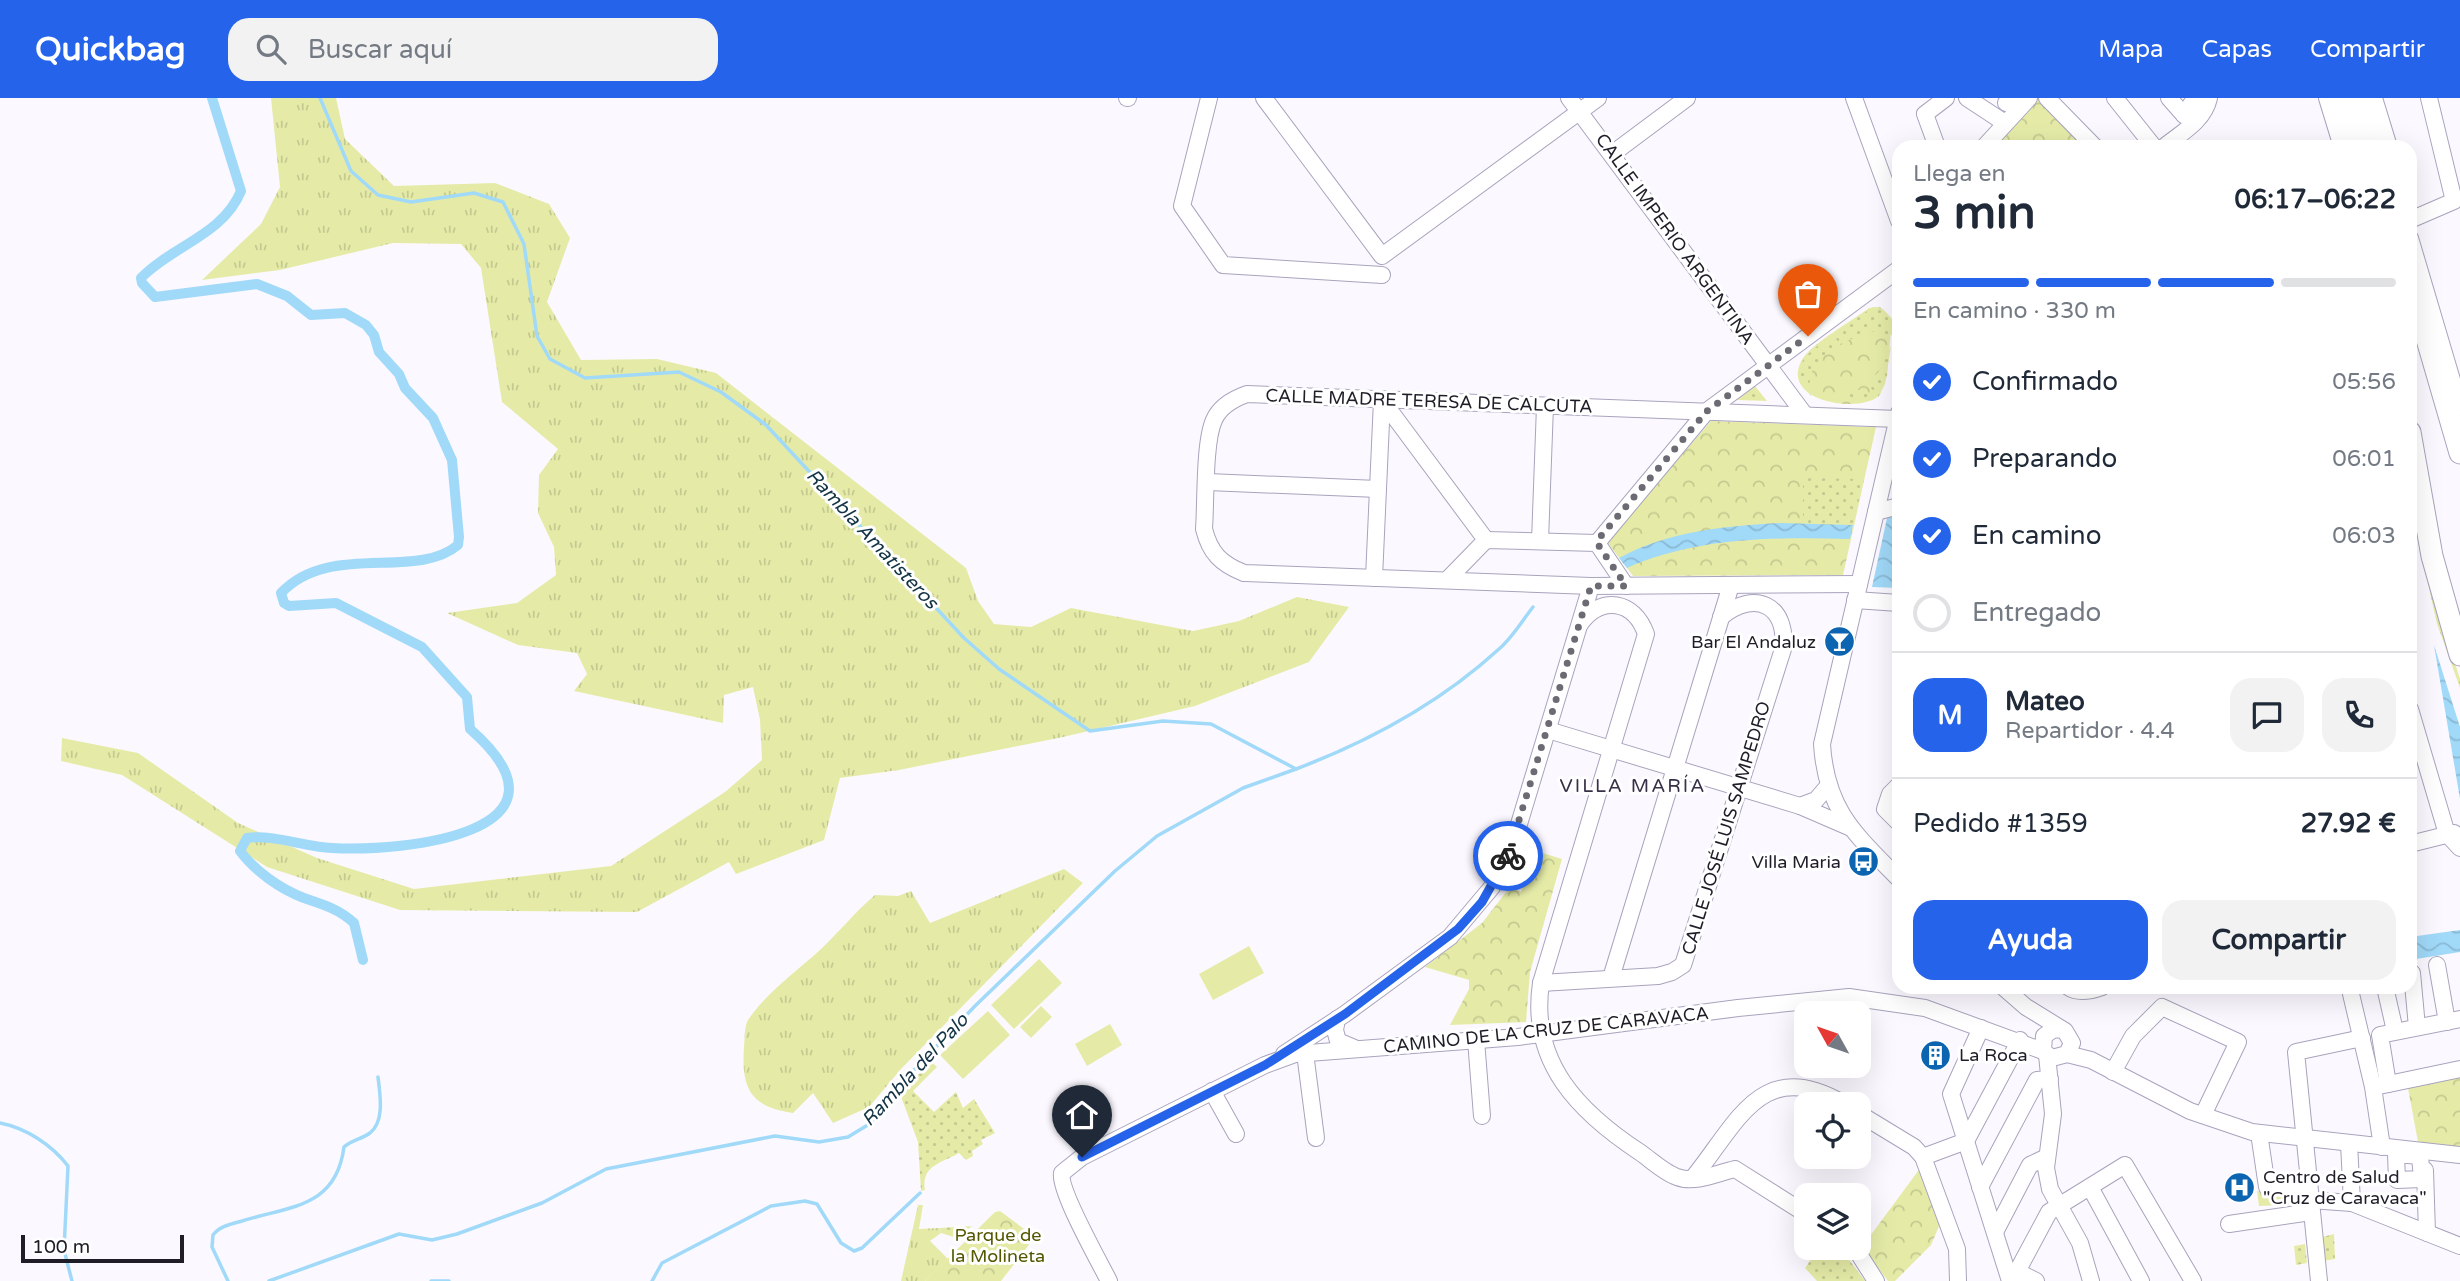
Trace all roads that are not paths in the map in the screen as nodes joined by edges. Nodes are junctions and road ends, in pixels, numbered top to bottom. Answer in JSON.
{"nodes":[{"id":1,"x":1209,"y":98,"type":"edge"},
{"id":2,"x":1264,"y":98,"type":"edge"},
{"id":3,"x":1569,"y":98,"type":"edge"},
{"id":4,"x":1598,"y":98,"type":"edge"},
{"id":5,"x":1687,"y":98,"type":"edge"},
{"id":6,"x":1854,"y":98,"type":"edge"},
{"id":7,"x":1946,"y":98,"type":"edge"},
{"id":8,"x":1967,"y":98,"type":"edge"},
{"id":9,"x":2029,"y":98,"type":"edge"},
{"id":10,"x":2047,"y":98,"type":"edge"},
{"id":11,"x":2115,"y":98,"type":"edge"},
{"id":12,"x":2169,"y":98,"type":"edge"},
{"id":13,"x":2195,"y":98,"type":"edge"},
{"id":14,"x":2208,"y":98,"type":"edge"},
{"id":15,"x":2327,"y":98,"type":"edge"},
{"id":16,"x":2343,"y":98,"type":"edge"},
{"id":17,"x":2359,"y":98,"type":"edge"},
{"id":18,"x":2374,"y":98,"type":"edge"},
{"id":19,"x":2430,"y":98,"type":"edge"},
{"id":20,"x":1580,"y":112,"type":"junction"},
{"id":21,"x":2189,"y":119,"type":"junction"},
{"id":22,"x":2005,"y":123,"type":"junction"},
{"id":23,"x":1934,"y":140,"type":"edge"},
{"id":24,"x":1990,"y":140,"type":"edge"},
{"id":25,"x":2088,"y":140,"type":"edge"},
{"id":26,"x":2148,"y":140,"type":"edge"},
{"id":27,"x":2170,"y":140,"type":"edge"},
{"id":28,"x":2340,"y":140,"type":"edge"},
{"id":29,"x":2357,"y":140,"type":"edge"},
{"id":30,"x":2372,"y":140,"type":"edge"},
{"id":31,"x":2387,"y":140,"type":"edge"},
{"id":32,"x":1612,"y":154,"type":"junction"},
{"id":33,"x":1892,"y":202,"type":"edge"},
{"id":34,"x":2417,"y":217,"type":"edge"},
{"id":35,"x":2417,"y":262,"type":"edge"},
{"id":36,"x":1892,"y":274,"type":"edge"},
{"id":37,"x":1382,"y":275,"type":"dead end"},
{"id":38,"x":2417,"y":305,"type":"edge"},
{"id":39,"x":1768,"y":365,"type":"junction"},
{"id":40,"x":1382,"y":400,"type":"junction"},
{"id":41,"x":1545,"y":406,"type":"junction"},
{"id":42,"x":2460,"y":407,"type":"edge"},
{"id":43,"x":1707,"y":411,"type":"junction"},
{"id":44,"x":1805,"y":415,"type":"junction"},
{"id":45,"x":1892,"y":416,"type":"edge"},
{"id":46,"x":2460,"y":453,"type":"edge"},
{"id":47,"x":1892,"y":466,"type":"edge"},
{"id":48,"x":2417,"y":471,"type":"edge"},
{"id":49,"x":1208,"y":482,"type":"junction"},
{"id":50,"x":1378,"y":489,"type":"junction"},
{"id":51,"x":1881,"y":490,"type":"junction"},
{"id":52,"x":1892,"y":494,"type":"edge"},
{"id":53,"x":1892,"y":508,"type":"edge"},
{"id":54,"x":1876,"y":512,"type":"junction"},
{"id":55,"x":1486,"y":540,"type":"junction"},
{"id":56,"x":1540,"y":541,"type":"junction"},
{"id":57,"x":1597,"y":543,"type":"junction"},
{"id":58,"x":1374,"y":578,"type":"junction"},
{"id":59,"x":1447,"y":580,"type":"junction"},
{"id":60,"x":1731,"y":585,"type":"junction"},
{"id":61,"x":1591,"y":586,"type":"junction"},
{"id":62,"x":1626,"y":586,"type":"junction"},
{"id":63,"x":1857,"y":592,"type":"junction"},
{"id":64,"x":1892,"y":601,"type":"edge"},
{"id":65,"x":1721,"y":617,"type":"junction"},
{"id":66,"x":1580,"y":624,"type":"junction"},
{"id":67,"x":2460,"y":655,"type":"edge"},
{"id":68,"x":1548,"y":730,"type":"junction"},
{"id":69,"x":2417,"y":733,"type":"edge"},
{"id":70,"x":1611,"y":749,"type":"junction"},
{"id":71,"x":1676,"y":769,"type":"junction"},
{"id":72,"x":1828,"y":786,"type":"junction"},
{"id":73,"x":1738,"y":788,"type":"junction"},
{"id":74,"x":1892,"y":791,"type":"edge"},
{"id":75,"x":1816,"y":800,"type":"junction"},
{"id":76,"x":1800,"y":806,"type":"junction"},
{"id":77,"x":1837,"y":806,"type":"junction"},
{"id":78,"x":1892,"y":816,"type":"edge"},
{"id":79,"x":1852,"y":829,"type":"junction"},
{"id":80,"x":2453,"y":835,"type":"edge"},
{"id":81,"x":2417,"y":843,"type":"edge"},
{"id":82,"x":2460,"y":848,"type":"edge"},
{"id":83,"x":1892,"y":872,"type":"edge"},
{"id":84,"x":2437,"y":965,"type":"dead end"},
{"id":85,"x":1611,"y":978,"type":"junction"},
{"id":86,"x":1541,"y":984,"type":"junction"},
{"id":87,"x":2011,"y":994,"type":"edge"},
{"id":88,"x":2351,"y":994,"type":"dead end"},
{"id":89,"x":2387,"y":994,"type":"edge"},
{"id":90,"x":2414,"y":994,"type":"edge"},
{"id":91,"x":2026,"y":1007,"type":"junction"},
{"id":92,"x":1337,"y":1019,"type":"junction"},
{"id":93,"x":2453,"y":1020,"type":"edge"},
{"id":94,"x":2417,"y":1027,"type":"junction"},
{"id":95,"x":1981,"y":1028,"type":"junction"},
{"id":96,"x":2395,"y":1031,"type":"junction"},
{"id":97,"x":1541,"y":1034,"type":"junction"},
{"id":98,"x":2362,"y":1038,"type":"junction"},
{"id":99,"x":1476,"y":1040,"type":"junction"},
{"id":100,"x":2021,"y":1041,"type":"junction"},
{"id":101,"x":2055,"y":1045,"type":"junction"},
{"id":102,"x":1368,"y":1049,"type":"junction"},
{"id":103,"x":1305,"y":1053,"type":"junction"},
{"id":104,"x":1265,"y":1065,"type":"junction"},
{"id":105,"x":2460,"y":1069,"type":"edge"},
{"id":106,"x":2113,"y":1072,"type":"junction"},
{"id":107,"x":2050,"y":1077,"type":"junction"},
{"id":108,"x":2380,"y":1085,"type":"junction"},
{"id":109,"x":1212,"y":1091,"type":"junction"},
{"id":110,"x":1823,"y":1092,"type":"edge"},
{"id":111,"x":2203,"y":1115,"type":"junction"},
{"id":112,"x":1482,"y":1116,"type":"dead end"},
{"id":113,"x":1871,"y":1121,"type":"edge"},
{"id":114,"x":2259,"y":1133,"type":"junction"},
{"id":115,"x":1236,"y":1134,"type":"dead end"},
{"id":116,"x":1316,"y":1138,"type":"dead end"},
{"id":117,"x":2303,"y":1139,"type":"junction"},
{"id":118,"x":1966,"y":1141,"type":"junction"},
{"id":119,"x":2349,"y":1143,"type":"junction"},
{"id":120,"x":2382,"y":1147,"type":"junction"},
{"id":121,"x":2425,"y":1150,"type":"junction"},
{"id":122,"x":2460,"y":1154,"type":"edge"},
{"id":123,"x":1923,"y":1157,"type":"junction"},
{"id":124,"x":2047,"y":1157,"type":"junction"},
{"id":125,"x":1692,"y":1178,"type":"junction"},
{"id":126,"x":1980,"y":1187,"type":"junction"},
{"id":127,"x":2090,"y":1187,"type":"junction"},
{"id":128,"x":2309,"y":1199,"type":"junction"},
{"id":129,"x":2060,"y":1203,"type":"junction"},
{"id":130,"x":2352,"y":1203,"type":"junction"},
{"id":131,"x":1794,"y":1206,"type":"edge"},
{"id":132,"x":2229,"y":1224,"type":"dead end"},
{"id":133,"x":1995,"y":1233,"type":"junction"},
{"id":134,"x":2427,"y":1233,"type":"junction"},
{"id":135,"x":2460,"y":1246,"type":"edge"},
{"id":136,"x":1863,"y":1260,"type":"edge"},
{"id":137,"x":2013,"y":1278,"type":"edge"},
{"id":138,"x":1109,"y":1281,"type":"edge"},
{"id":139,"x":1876,"y":1281,"type":"edge"},
{"id":140,"x":1958,"y":1281,"type":"edge"},
{"id":141,"x":2036,"y":1281,"type":"edge"},
{"id":142,"x":2091,"y":1281,"type":"edge"},
{"id":143,"x":2141,"y":1281,"type":"edge"},
{"id":144,"x":2193,"y":1281,"type":"edge"},
{"id":145,"x":2319,"y":1281,"type":"edge"}],
"edges":[{"from":1,"to":37,"type":"street"},
{"from":2,"to":20,"type":"street"},
{"from":3,"to":20,"type":"street","name":"CALLE IMPERIO ARGENTINA"},
{"from":4,"to":20,"type":"street"},
{"from":5,"to":32,"type":"street"},
{"from":6,"to":33,"type":"street"},
{"from":7,"to":23,"type":"street"},
{"from":8,"to":22,"type":"street"},
{"from":9,"to":22,"type":"street"},
{"from":10,"to":25,"type":"street"},
{"from":11,"to":26,"type":"street"},
{"from":12,"to":21,"type":"street"},
{"from":13,"to":21,"type":"street"},
{"from":14,"to":21,"type":"street"},
{"from":15,"to":28,"type":"street"},
{"from":16,"to":29,"type":"main road"},
{"from":17,"to":30,"type":"main road"},
{"from":18,"to":31,"type":"street"},
{"from":19,"to":34,"type":"street"},
{"from":20,"to":32,"type":"street","name":"CALLE IMPERIO ARGENTINA"},
{"from":21,"to":27,"type":"street"},
{"from":22,"to":24,"type":"street"},
{"from":32,"to":39,"type":"street","name":"CALLE IMPERIO ARGENTINA"},
{"from":35,"to":42,"type":"street"},
{"from":36,"to":39,"type":"street"},
{"from":38,"to":46,"type":"main road"},
{"from":39,"to":43,"type":"street"},
{"from":39,"to":44,"type":"street","name":"CALLE IMPERIO ARGENTINA"},
{"from":40,"to":41,"type":"street","name":"CALLE MADRE TERESA DE CALCUTA"},
{"from":40,"to":49,"type":"street","name":"CALLE MADRE TERESA DE CALCUTA"},
{"from":40,"to":50,"type":"street"},
{"from":40,"to":55,"type":"street"},
{"from":41,"to":43,"type":"street","name":"CALLE MADRE TERESA DE CALCUTA"},
{"from":41,"to":56,"type":"street"},
{"from":43,"to":44,"type":"street","name":"CALLE MADRE TERESA DE CALCUTA"},
{"from":43,"to":57,"type":"street"},
{"from":44,"to":45,"type":"street","name":"CALLE MADRE TERESA DE CALCUTA"},
{"from":47,"to":51,"type":"street"},
{"from":48,"to":67,"type":"main road"},
{"from":49,"to":50,"type":"street"},
{"from":49,"to":58,"type":"street","name":"CALLE MADRE TERESA DE CALCUTA"},
{"from":50,"to":58,"type":"street"},
{"from":51,"to":52,"type":"street"},
{"from":51,"to":54,"type":"street"},
{"from":53,"to":54,"type":"street"},
{"from":54,"to":63,"type":"street"},
{"from":55,"to":56,"type":"street"},
{"from":55,"to":59,"type":"street"},
{"from":56,"to":57,"type":"street"},
{"from":57,"to":62,"type":"street"},
{"from":58,"to":59,"type":"street","name":"CALLE MADRE TERESA DE CALCUTA"},
{"from":59,"to":61,"type":"street","name":"CALLE MADRE TERESA DE CALCUTA"},
{"from":60,"to":62,"type":"street","name":"CALLE MADRE TERESA DE CALCUTA"},
{"from":60,"to":63,"type":"street","name":"CALLE MADRE TERESA DE CALCUTA"},
{"from":60,"to":65,"type":"street"},
{"from":61,"to":62,"type":"street","name":"CALLE MADRE TERESA DE CALCUTA"},
{"from":61,"to":66,"type":"street"},
{"from":63,"to":64,"type":"street","name":"CALLE MADRE TERESA DE CALCUTA"},
{"from":63,"to":72,"type":"street"},
{"from":65,"to":71,"type":"street"},
{"from":65,"to":73,"type":"street","name":"CALLE JOSÉ LUIS SAMPEDRO"},
{"from":66,"to":68,"type":"street"},
{"from":66,"to":70,"type":"street"},
{"from":68,"to":70,"type":"street"},
{"from":68,"to":92,"type":"street"},
{"from":69,"to":80,"type":"street"},
{"from":70,"to":71,"type":"street"},
{"from":70,"to":86,"type":"street"},
{"from":71,"to":73,"type":"street"},
{"from":71,"to":85,"type":"street"},
{"from":72,"to":75,"type":"street"},
{"from":72,"to":77,"type":"street"},
{"from":73,"to":76,"type":"street"},
{"from":73,"to":85,"type":"street","name":"CALLE JOSÉ LUIS SAMPEDRO"},
{"from":74,"to":78,"type":"street"},
{"from":75,"to":76,"type":"street"},
{"from":75,"to":77,"type":"street"},
{"from":76,"to":79,"type":"street"},
{"from":77,"to":79,"type":"street"},
{"from":79,"to":83,"type":"street"},
{"from":80,"to":81,"type":"street"},
{"from":80,"to":82,"type":"street"},
{"from":84,"to":93,"type":"street"},
{"from":85,"to":86,"type":"street","name":"CALLE JOSÉ LUIS SAMPEDRO"},
{"from":86,"to":97,"type":"street"},
{"from":87,"to":91,"type":"street"},
{"from":88,"to":98,"type":"street"},
{"from":89,"to":96,"type":"street"},
{"from":90,"to":94,"type":"street"},
{"from":91,"to":100,"type":"street"},
{"from":91,"to":101,"type":"street"},
{"from":92,"to":102,"type":"street"},
{"from":92,"to":104,"type":"street"},
{"from":93,"to":94,"type":"street"},
{"from":94,"to":96,"type":"street"},
{"from":95,"to":97,"type":"street","name":"CAMINO DE LA CRUZ DE CARAVACA"},
{"from":95,"to":100,"type":"street","name":"CAMINO DE LA CRUZ DE CARAVACA"},
{"from":95,"to":118,"type":"street"},
{"from":96,"to":108,"type":"street"},
{"from":97,"to":99,"type":"street","name":"CAMINO DE LA CRUZ DE CARAVACA"},
{"from":97,"to":125,"type":"street"},
{"from":98,"to":108,"type":"street"},
{"from":98,"to":117,"type":"street"},
{"from":99,"to":102,"type":"street","name":"CAMINO DE LA CRUZ DE CARAVACA"},
{"from":99,"to":112,"type":"street"},
{"from":100,"to":101,"type":"street","name":"CAMINO DE LA CRUZ DE CARAVACA"},
{"from":100,"to":118,"type":"street"},
{"from":101,"to":106,"type":"street","name":"CAMINO DE LA CRUZ DE CARAVACA"},
{"from":101,"to":107,"type":"street"},
{"from":102,"to":103,"type":"street","name":"CAMINO DE LA CRUZ DE CARAVACA"},
{"from":103,"to":104,"type":"street","name":"CAMINO DE LA CRUZ DE CARAVACA"},
{"from":103,"to":116,"type":"street"},
{"from":104,"to":109,"type":"street","name":"CAMINO DE LA CRUZ DE CARAVACA"},
{"from":105,"to":108,"type":"street"},
{"from":106,"to":111,"type":"street","name":"CAMINO DE LA CRUZ DE CARAVACA"},
{"from":106,"to":111,"type":"street"},
{"from":107,"to":124,"type":"street"},
{"from":107,"to":126,"type":"street"},
{"from":108,"to":120,"type":"street"},
{"from":109,"to":115,"type":"street"},
{"from":109,"to":138,"type":"street","name":"CAMINO DE LA CRUZ DE CARAVACA"},
{"from":110,"to":125,"type":"street"},
{"from":111,"to":114,"type":"street","name":"CAMINO DE LA CRUZ DE CARAVACA"},
{"from":113,"to":123,"type":"street"},
{"from":114,"to":117,"type":"street","name":"CAMINO DE LA CRUZ DE CARAVACA"},
{"from":114,"to":128,"type":"street"},
{"from":117,"to":119,"type":"street","name":"CAMINO DE LA CRUZ DE CARAVACA"},
{"from":117,"to":128,"type":"street"},
{"from":118,"to":123,"type":"street"},
{"from":118,"to":126,"type":"street"},
{"from":119,"to":120,"type":"street","name":"CAMINO DE LA CRUZ DE CARAVACA"},
{"from":119,"to":130,"type":"street"},
{"from":120,"to":121,"type":"street","name":"CAMINO DE LA CRUZ DE CARAVACA"},
{"from":121,"to":122,"type":"street","name":"CAMINO DE LA CRUZ DE CARAVACA"},
{"from":121,"to":134,"type":"street"},
{"from":123,"to":140,"type":"street"},
{"from":124,"to":129,"type":"street"},
{"from":124,"to":133,"type":"street"},
{"from":125,"to":131,"type":"street"},
{"from":126,"to":133,"type":"street"},
{"from":127,"to":129,"type":"street"},
{"from":127,"to":143,"type":"street"},
{"from":127,"to":144,"type":"street"},
{"from":128,"to":130,"type":"street"},
{"from":128,"to":132,"type":"street"},
{"from":128,"to":145,"type":"street"},
{"from":129,"to":137,"type":"street"},
{"from":129,"to":142,"type":"street"},
{"from":130,"to":134,"type":"street"},
{"from":133,"to":137,"type":"street"},
{"from":134,"to":135,"type":"street"},
{"from":136,"to":139,"type":"street"},
{"from":137,"to":141,"type":"street"}]}
